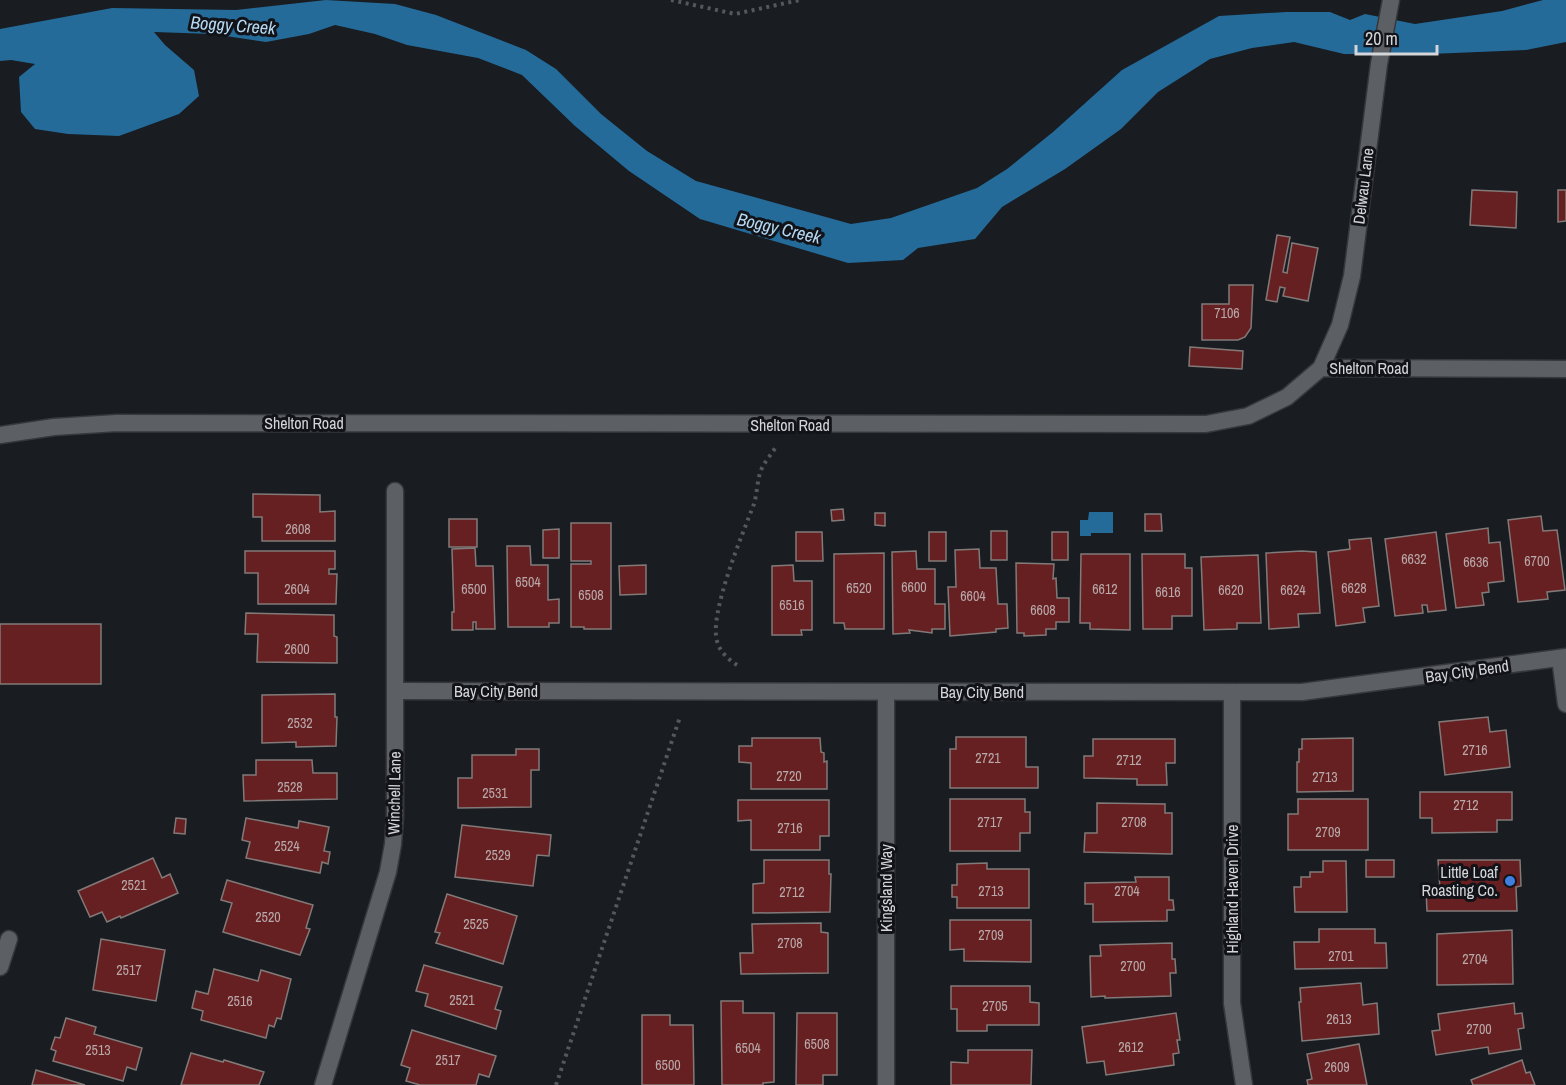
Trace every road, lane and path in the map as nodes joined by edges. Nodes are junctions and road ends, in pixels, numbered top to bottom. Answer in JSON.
{"nodes":[{"id":1,"x":671,"y":0,"type":"edge"},
{"id":2,"x":800,"y":0,"type":"edge"},
{"id":3,"x":1391,"y":0,"type":"edge"},
{"id":4,"x":1321,"y":368,"type":"junction"},
{"id":5,"x":1566,"y":369,"type":"edge"},
{"id":6,"x":788,"y":425,"type":"junction"},
{"id":7,"x":0,"y":435,"type":"edge"},
{"id":8,"x":395,"y":491,"type":"dead end"},
{"id":9,"x":1563,"y":658,"type":"edge"},
{"id":10,"x":737,"y":665,"type":"dead end"},
{"id":11,"x":396,"y":691,"type":"junction"},
{"id":12,"x":886,"y":692,"type":"junction"},
{"id":13,"x":1232,"y":692,"type":"junction"},
{"id":14,"x":1566,"y":704,"type":"edge"},
{"id":15,"x":680,"y":717,"type":"dead end"},
{"id":16,"x":9,"y":939,"type":"dead end"},
{"id":17,"x":0,"y":967,"type":"edge"},
{"id":18,"x":323,"y":1085,"type":"edge"},
{"id":19,"x":556,"y":1085,"type":"edge"},
{"id":20,"x":886,"y":1085,"type":"edge"},
{"id":21,"x":1244,"y":1085,"type":"edge"}],
"edges":[{"from":1,"to":2,"type":"path"},
{"from":3,"to":4,"type":"street","name":"Delwau Lane"},
{"from":4,"to":5,"type":"street","name":"Shelton Road"},
{"from":4,"to":6,"type":"street","name":"Shelton Road"},
{"from":6,"to":7,"type":"street","name":"Shelton Road"},
{"from":6,"to":10,"type":"path"},
{"from":8,"to":11,"type":"street","name":"Winchell Lane"},
{"from":9,"to":13,"type":"street","name":"Bay City Bend"},
{"from":9,"to":14,"type":"street"},
{"from":11,"to":12,"type":"street","name":"Bay City Bend"},
{"from":11,"to":18,"type":"street","name":"Winchell Lane"},
{"from":12,"to":13,"type":"street","name":"Bay City Bend"},
{"from":12,"to":20,"type":"street","name":"Kingsland Way"},
{"from":13,"to":21,"type":"street","name":"Highland Haven Drive"},
{"from":15,"to":19,"type":"path"},
{"from":16,"to":17,"type":"street"}]}
